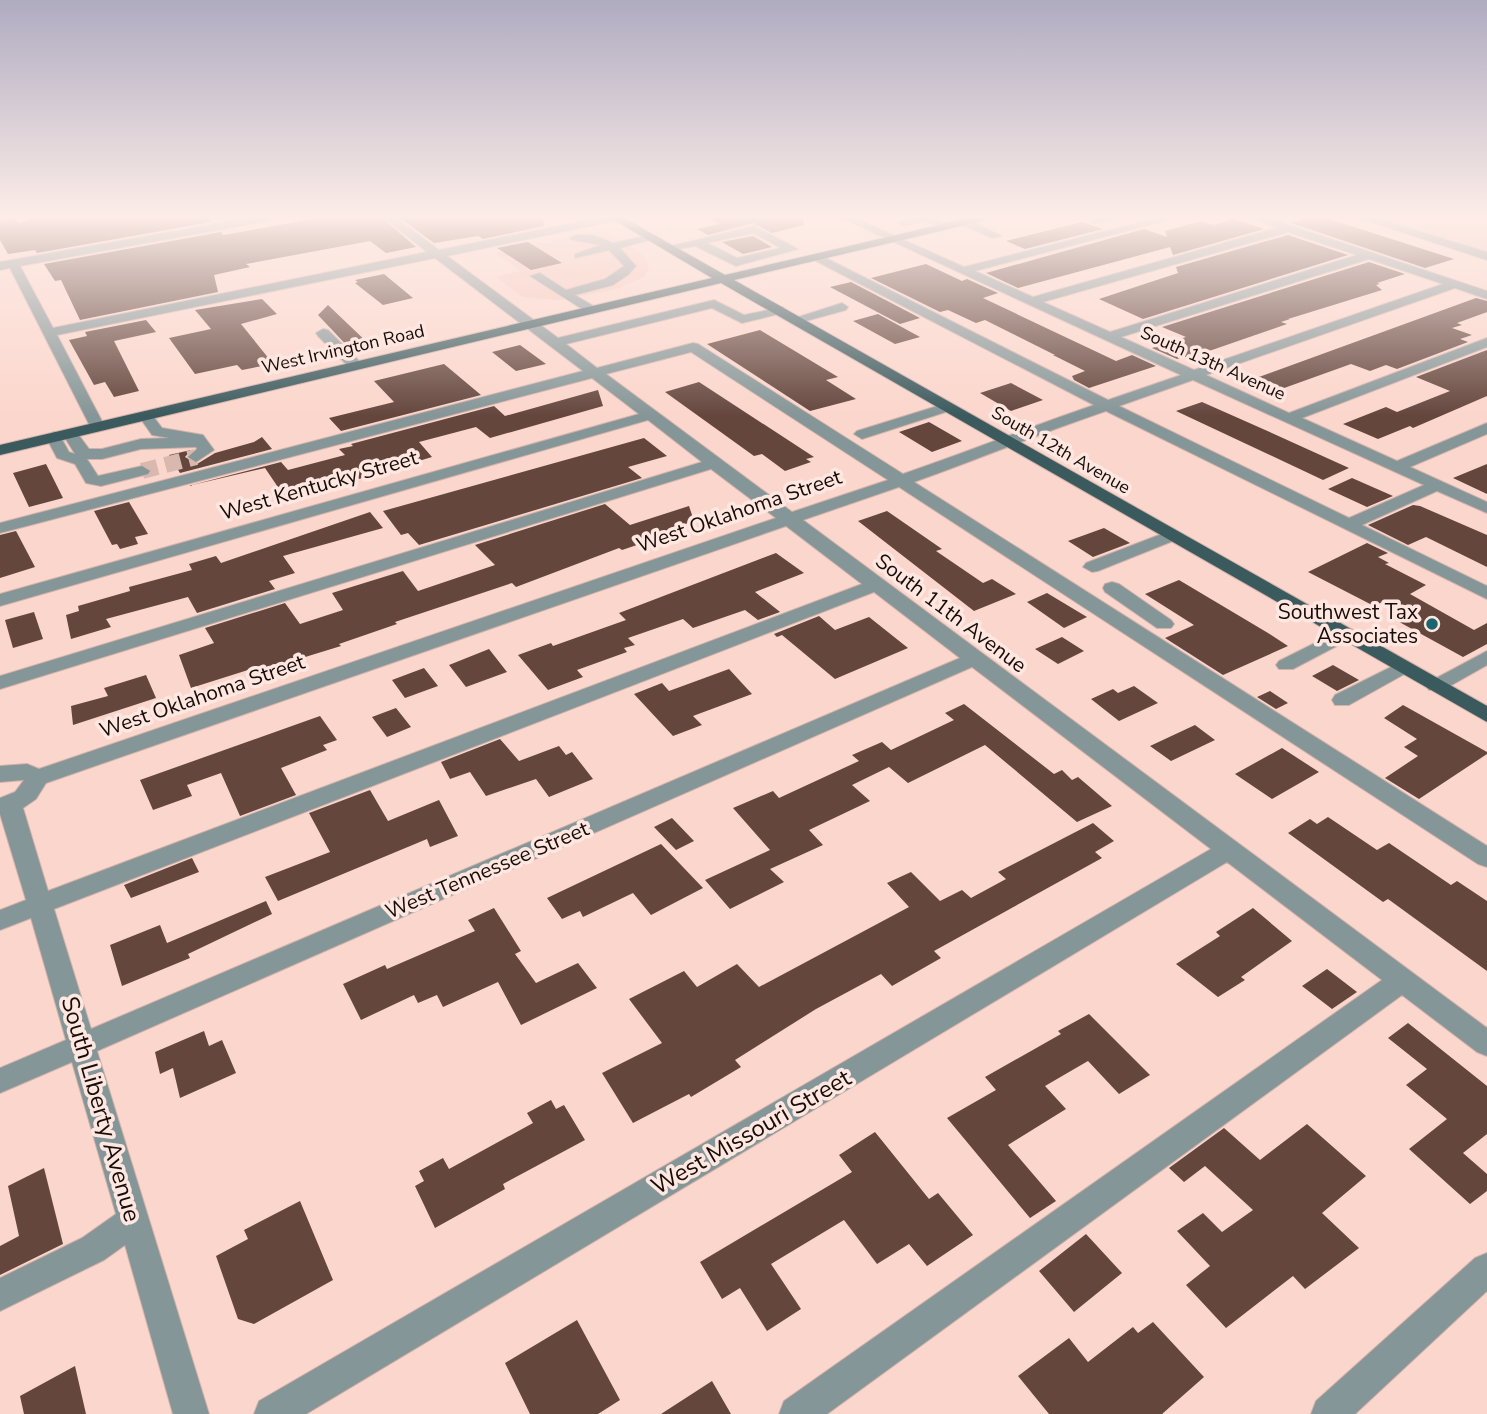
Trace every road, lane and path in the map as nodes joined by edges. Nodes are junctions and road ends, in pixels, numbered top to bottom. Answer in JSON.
{"nodes":[{"id":1,"x":19,"y":284,"type":"edge"},
{"id":2,"x":289,"y":284,"type":"edge"},
{"id":3,"x":476,"y":284,"type":"edge"},
{"id":4,"x":549,"y":284,"type":"edge"},
{"id":5,"x":603,"y":284,"type":"edge"},
{"id":6,"x":702,"y":284,"type":"edge"},
{"id":7,"x":732,"y":284,"type":"edge"},
{"id":8,"x":869,"y":284,"type":"edge"},
{"id":9,"x":997,"y":284,"type":"edge"},
{"id":10,"x":1093,"y":284,"type":"edge"},
{"id":11,"x":1280,"y":284,"type":"edge"},
{"id":12,"x":1455,"y":284,"type":"joint"},
{"id":13,"x":564,"y":294,"type":"junction"},
{"id":14,"x":1487,"y":295,"type":"edge"},
{"id":15,"x":1034,"y":301,"type":"junction"},
{"id":16,"x":624,"y":302,"type":"junction"},
{"id":17,"x":842,"y":307,"type":"dead end"},
{"id":18,"x":590,"y":310,"type":"junction"},
{"id":19,"x":778,"y":310,"type":"junction"},
{"id":20,"x":651,"y":319,"type":"junction"},
{"id":21,"x":795,"y":320,"type":"junction"},
{"id":22,"x":530,"y":324,"type":"junction"},
{"id":23,"x":49,"y":333,"type":"junction"},
{"id":24,"x":323,"y":333,"type":"dead end"},
{"id":25,"x":1109,"y":337,"type":"junction"},
{"id":26,"x":1487,"y":342,"type":"edge"},
{"id":27,"x":554,"y":343,"type":"junction"},
{"id":28,"x":356,"y":366,"type":"junction"},
{"id":29,"x":593,"y":372,"type":"junction"},
{"id":30,"x":1193,"y":375,"type":"junction"},
{"id":31,"x":1105,"y":405,"type":"junction"},
{"id":32,"x":947,"y":407,"type":"junction"},
{"id":33,"x":145,"y":415,"type":"junction"},
{"id":34,"x":650,"y":415,"type":"junction"},
{"id":35,"x":1289,"y":418,"type":"junction"},
{"id":36,"x":97,"y":427,"type":"junction"},
{"id":37,"x":1487,"y":428,"type":"edge"},
{"id":38,"x":862,"y":434,"type":"dead end"},
{"id":39,"x":62,"y":435,"type":"junction"},
{"id":40,"x":1010,"y":443,"type":"junction"},
{"id":41,"x":0,"y":450,"type":"edge"},
{"id":42,"x":714,"y":463,"type":"junction"},
{"id":43,"x":1397,"y":467,"type":"junction"},
{"id":44,"x":142,"y":471,"type":"tunnel mouth"},
{"id":45,"x":901,"y":480,"type":"junction"},
{"id":46,"x":1438,"y":485,"type":"junction"},
{"id":47,"x":1487,"y":508,"type":"edge"},
{"id":48,"x":1301,"y":510,"type":"dead end"},
{"id":49,"x":789,"y":518,"type":"junction"},
{"id":50,"x":0,"y":528,"type":"edge"},
{"id":51,"x":1349,"y":530,"type":"junction"},
{"id":52,"x":1172,"y":536,"type":"junction"},
{"id":53,"x":1093,"y":567,"type":"dead end"},
{"id":54,"x":876,"y":585,"type":"junction"},
{"id":55,"x":1112,"y":588,"type":"dead end"},
{"id":56,"x":1487,"y":593,"type":"edge"},
{"id":57,"x":0,"y":600,"type":"edge"},
{"id":58,"x":1164,"y":624,"type":"dead end"},
{"id":59,"x":1345,"y":634,"type":"junction"},
{"id":60,"x":1487,"y":657,"type":"edge"},
{"id":61,"x":974,"y":659,"type":"junction"},
{"id":62,"x":1286,"y":665,"type":"dead end"},
{"id":63,"x":1403,"y":667,"type":"junction"},
{"id":64,"x":0,"y":683,"type":"edge"},
{"id":65,"x":1436,"y":686,"type":"junction"},
{"id":66,"x":1342,"y":700,"type":"dead end"},
{"id":67,"x":1485,"y":711,"type":"edge"},
{"id":68,"x":1,"y":771,"type":"edge"},
{"id":69,"x":36,"y":778,"type":"junction"},
{"id":70,"x":5,"y":805,"type":"edge"},
{"id":71,"x":1229,"y":850,"type":"junction"},
{"id":72,"x":1487,"y":858,"type":"edge"},
{"id":73,"x":40,"y":904,"type":"junction"},
{"id":74,"x":0,"y":920,"type":"edge"},
{"id":75,"x":1402,"y":980,"type":"junction"},
{"id":76,"x":1487,"y":1044,"type":"edge"},
{"id":77,"x":83,"y":1045,"type":"junction"},
{"id":78,"x":0,"y":1081,"type":"edge"},
{"id":79,"x":134,"y":1220,"type":"junction"},
{"id":80,"x":1487,"y":1269,"type":"edge"},
{"id":81,"x":0,"y":1295,"type":"edge"},
{"id":82,"x":191,"y":1414,"type":"edge"},
{"id":83,"x":272,"y":1414,"type":"edge"},
{"id":84,"x":797,"y":1414,"type":"edge"},
{"id":85,"x":1329,"y":1414,"type":"edge"}],
"edges":[{"from":1,"to":23,"type":"street"},
{"from":2,"to":23,"type":"street"},
{"from":3,"to":22,"type":"street","name":"South 11th Avenue"},
{"from":4,"to":13,"type":"street"},
{"from":5,"to":13,"type":"street"},
{"from":6,"to":16,"type":"main road","name":"West Irvington Road"},
{"from":7,"to":19,"type":"main road","name":"South 12th Avenue"},
{"from":8,"to":31,"type":"street"},
{"from":9,"to":15,"type":"street","name":"South 13th Avenue"},
{"from":10,"to":15,"type":"street"},
{"from":11,"to":25,"type":"street"},
{"from":12,"to":14,"type":"street"},
{"from":12,"to":30,"type":"street","name":"West Oklahoma Street"},
{"from":13,"to":18,"type":"street"},
{"from":15,"to":25,"type":"street","name":"South 13th Avenue"},
{"from":16,"to":18,"type":"main road","name":"West Irvington Road"},
{"from":16,"to":20,"type":"street"},
{"from":17,"to":21,"type":"street"},
{"from":18,"to":22,"type":"main road","name":"West Irvington Road"},
{"from":19,"to":20,"type":"street"},
{"from":19,"to":21,"type":"main road","name":"South 12th Avenue"},
{"from":20,"to":27,"type":"street"},
{"from":21,"to":32,"type":"main road","name":"South 12th Avenue"},
{"from":22,"to":27,"type":"street","name":"South 11th Avenue"},
{"from":22,"to":28,"type":"main road","name":"West Irvington Road"},
{"from":23,"to":36,"type":"street"},
{"from":24,"to":28,"type":"street"},
{"from":25,"to":30,"type":"street","name":"South 13th Avenue"},
{"from":26,"to":35,"type":"street"},
{"from":27,"to":29,"type":"street","name":"South 11th Avenue"},
{"from":28,"to":33,"type":"main road","name":"West Irvington Road"},
{"from":29,"to":34,"type":"street","name":"South 11th Avenue"},
{"from":29,"to":45,"type":"street"},
{"from":29,"to":50,"type":"street"},
{"from":30,"to":31,"type":"street","name":"West Oklahoma Street"},
{"from":30,"to":35,"type":"street","name":"South 13th Avenue"},
{"from":31,"to":40,"type":"street","name":"West Oklahoma Street"},
{"from":31,"to":51,"type":"street"},
{"from":32,"to":38,"type":"street"},
{"from":32,"to":40,"type":"main road","name":"South 12th Avenue"},
{"from":33,"to":36,"type":"main road","name":"West Irvington Road"},
{"from":33,"to":39,"type":"street"},
{"from":34,"to":42,"type":"street","name":"South 11th Avenue"},
{"from":34,"to":57,"type":"street","name":"West Kentucky Street"},
{"from":35,"to":43,"type":"street","name":"South 13th Avenue"},
{"from":36,"to":39,"type":"main road","name":"West Irvington Road"},
{"from":37,"to":43,"type":"street"},
{"from":39,"to":41,"type":"main road","name":"West Irvington Road"},
{"from":39,"to":44,"type":"street"},
{"from":40,"to":45,"type":"street","name":"West Oklahoma Street"},
{"from":40,"to":52,"type":"main road","name":"South 12th Avenue"},
{"from":42,"to":49,"type":"street","name":"South 11th Avenue"},
{"from":42,"to":64,"type":"street"},
{"from":43,"to":46,"type":"street","name":"South 13th Avenue"},
{"from":45,"to":49,"type":"street","name":"West Oklahoma Street"},
{"from":45,"to":72,"type":"street"},
{"from":46,"to":47,"type":"street","name":"South 13th Avenue"},
{"from":46,"to":51,"type":"street"},
{"from":48,"to":51,"type":"street"},
{"from":49,"to":54,"type":"street","name":"South 11th Avenue"},
{"from":49,"to":69,"type":"street","name":"West Oklahoma Street"},
{"from":51,"to":56,"type":"street"},
{"from":52,"to":53,"type":"street"},
{"from":52,"to":59,"type":"main road","name":"South 12th Avenue"},
{"from":54,"to":61,"type":"street","name":"South 11th Avenue"},
{"from":54,"to":73,"type":"street"},
{"from":55,"to":58,"type":"street"},
{"from":59,"to":62,"type":"street"},
{"from":59,"to":63,"type":"main road","name":"South 12th Avenue"},
{"from":60,"to":65,"type":"street"},
{"from":61,"to":71,"type":"street","name":"South 11th Avenue"},
{"from":61,"to":77,"type":"street","name":"West Tennessee Street"},
{"from":63,"to":65,"type":"main road","name":"South 12th Avenue"},
{"from":63,"to":66,"type":"street"},
{"from":65,"to":67,"type":"main road","name":"South 12th Avenue"},
{"from":68,"to":69,"type":"street"},
{"from":69,"to":70,"type":"street"},
{"from":70,"to":73,"type":"street","name":"South Liberty Avenue"},
{"from":71,"to":75,"type":"street","name":"South 11th Avenue"},
{"from":71,"to":83,"type":"street","name":"West Missouri Street"},
{"from":73,"to":74,"type":"street"},
{"from":73,"to":77,"type":"street","name":"South Liberty Avenue"},
{"from":75,"to":76,"type":"street","name":"South 11th Avenue"},
{"from":75,"to":84,"type":"street"},
{"from":77,"to":78,"type":"street","name":"West Tennessee Street"},
{"from":77,"to":79,"type":"street","name":"South Liberty Avenue"},
{"from":79,"to":81,"type":"street"},
{"from":79,"to":82,"type":"street","name":"South Liberty Avenue"},
{"from":80,"to":85,"type":"street"}]}
